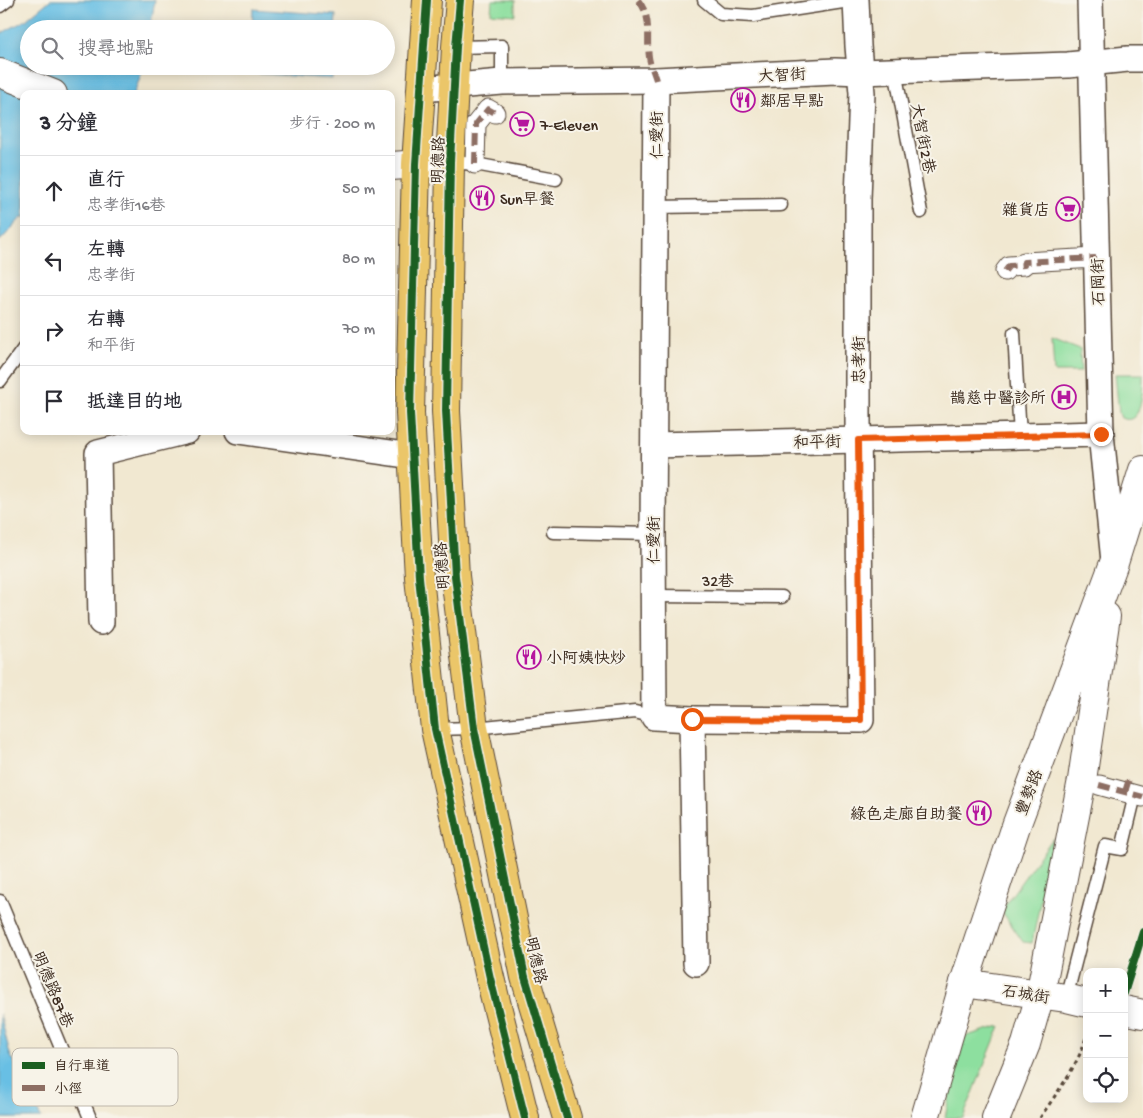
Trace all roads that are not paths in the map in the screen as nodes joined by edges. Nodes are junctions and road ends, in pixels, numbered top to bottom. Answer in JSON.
{"nodes":[{"id":1,"x":8,"y":0,"type":"edge"},
{"id":2,"x":427,"y":0,"type":"edge"},
{"id":3,"x":460,"y":0,"type":"edge"},
{"id":4,"x":704,"y":0,"type":"edge"},
{"id":5,"x":856,"y":0,"type":"edge"},
{"id":6,"x":1090,"y":0,"type":"edge"},
{"id":7,"x":0,"y":6,"type":"edge"},
{"id":8,"x":456,"y":47,"type":"junction"},
{"id":9,"x":1143,"y":59,"type":"edge"},
{"id":10,"x":1091,"y":63,"type":"junction"},
{"id":11,"x":895,"y":70,"type":"junction"},
{"id":12,"x":860,"y":72,"type":"junction"},
{"id":13,"x":0,"y":73,"type":"edge"},
{"id":14,"x":656,"y":80,"type":"junction"},
{"id":15,"x":502,"y":82,"type":"junction"},
{"id":16,"x":454,"y":86,"type":"junction"},
{"id":17,"x":421,"y":89,"type":"junction"},
{"id":18,"x":43,"y":90,"type":"edge"},
{"id":19,"x":496,"y":113,"type":"dead end"},
{"id":20,"x":462,"y":163,"type":"junction"},
{"id":21,"x":404,"y":165,"type":"edge"},
{"id":22,"x":556,"y":179,"type":"dead end"},
{"id":23,"x":781,"y":205,"type":"dead end"},
{"id":24,"x":656,"y":207,"type":"junction"},
{"id":25,"x":921,"y":212,"type":"dead end"},
{"id":26,"x":1096,"y":258,"type":"junction"},
{"id":27,"x":1005,"y":271,"type":"dead end"},
{"id":28,"x":1014,"y":333,"type":"dead end"},
{"id":29,"x":20,"y":354,"type":"edge"},
{"id":30,"x":0,"y":381,"type":"edge"},
{"id":31,"x":1101,"y":434,"type":"junction"},
{"id":32,"x":171,"y":435,"type":"edge"},
{"id":33,"x":266,"y":435,"type":"edge"},
{"id":34,"x":1020,"y":436,"type":"junction"},
{"id":35,"x":858,"y":440,"type":"junction"},
{"id":36,"x":654,"y":445,"type":"junction"},
{"id":37,"x":412,"y":456,"type":"junction"},
{"id":38,"x":1143,"y":470,"type":"edge"},
{"id":39,"x":553,"y":532,"type":"dead end"},
{"id":40,"x":653,"y":534,"type":"junction"},
{"id":41,"x":1114,"y":563,"type":"junction"},
{"id":42,"x":653,"y":596,"type":"junction"},
{"id":43,"x":782,"y":597,"type":"dead end"},
{"id":44,"x":101,"y":622,"type":"dead end"},
{"id":45,"x":654,"y":717,"type":"junction"},
{"id":46,"x":692,"y":719,"type":"junction"},
{"id":47,"x":474,"y":728,"type":"junction"},
{"id":48,"x":435,"y":729,"type":"junction"},
{"id":49,"x":1099,"y":784,"type":"dead end"},
{"id":50,"x":1133,"y":790,"type":"edge"},
{"id":51,"x":0,"y":901,"type":"edge"},
{"id":52,"x":696,"y":963,"type":"dead end"},
{"id":53,"x":964,"y":983,"type":"junction"},
{"id":54,"x":1064,"y":999,"type":"edge"},
{"id":55,"x":1128,"y":1011,"type":"edge"},
{"id":56,"x":1143,"y":1014,"type":"edge"},
{"id":57,"x":61,"y":1048,"type":"edge"},
{"id":58,"x":85,"y":1106,"type":"edge"},
{"id":59,"x":90,"y":1118,"type":"edge"},
{"id":60,"x":525,"y":1118,"type":"edge"},
{"id":61,"x":567,"y":1118,"type":"edge"},
{"id":62,"x":925,"y":1118,"type":"edge"},
{"id":63,"x":996,"y":1118,"type":"edge"}],
"edges":[{"from":1,"to":7,"type":"lane"},
{"from":2,"to":17,"type":"main road","name":"明德路"},
{"from":3,"to":8,"type":"main road","name":"明德路"},
{"from":4,"to":5,"type":"lane"},
{"from":5,"to":12,"type":"street","name":"忠孝街"},
{"from":6,"to":10,"type":"street","name":"石岡街"},
{"from":8,"to":15,"type":"lane"},
{"from":8,"to":16,"type":"main road","name":"明德路"},
{"from":9,"to":10,"type":"street","name":"大智街"},
{"from":10,"to":11,"type":"street","name":"大智街"},
{"from":10,"to":26,"type":"street","name":"石岡街"},
{"from":11,"to":12,"type":"street","name":"大智街"},
{"from":11,"to":25,"type":"lane","name":"大智街2巷"},
{"from":12,"to":14,"type":"street","name":"大智街"},
{"from":12,"to":35,"type":"street","name":"忠孝街"},
{"from":13,"to":18,"type":"street"},
{"from":14,"to":15,"type":"street","name":"大智街"},
{"from":14,"to":24,"type":"street","name":"仁愛街"},
{"from":15,"to":16,"type":"street","name":"大智街"},
{"from":16,"to":17,"type":"street","name":"大智街"},
{"from":16,"to":20,"type":"main road","name":"明德路"},
{"from":17,"to":21,"type":"main road","name":"明德路"},
{"from":19,"to":20,"type":"street"},
{"from":20,"to":21,"type":"street"},
{"from":20,"to":22,"type":"lane"},
{"from":20,"to":47,"type":"main road","name":"明德路"},
{"from":21,"to":37,"type":"main road","name":"明德路"},
{"from":23,"to":24,"type":"lane"},
{"from":24,"to":36,"type":"street","name":"仁愛街"},
{"from":26,"to":27,"type":"street"},
{"from":26,"to":31,"type":"street","name":"石岡街"},
{"from":28,"to":34,"type":"lane"},
{"from":29,"to":30,"type":"lane"},
{"from":31,"to":34,"type":"street","name":"和平街"},
{"from":31,"to":41,"type":"street","name":"石岡街"},
{"from":32,"to":44,"type":"street"},
{"from":33,"to":37,"type":"street"},
{"from":34,"to":35,"type":"street","name":"和平街"},
{"from":35,"to":36,"type":"street","name":"和平街"},
{"from":35,"to":46,"type":"street","name":"忠孝街"},
{"from":36,"to":40,"type":"street","name":"仁愛街"},
{"from":37,"to":48,"type":"main road","name":"明德路"},
{"from":38,"to":41,"type":"street","name":"豐勢路"},
{"from":39,"to":40,"type":"lane"},
{"from":40,"to":42,"type":"street","name":"仁愛街"},
{"from":41,"to":53,"type":"street","name":"豐勢路"},
{"from":41,"to":54,"type":"street"},
{"from":42,"to":43,"type":"lane","name":"32巷"},
{"from":42,"to":45,"type":"street","name":"仁愛街"},
{"from":45,"to":46,"type":"street"},
{"from":45,"to":47,"type":"lane"},
{"from":46,"to":52,"type":"street"},
{"from":47,"to":48,"type":"lane"},
{"from":47,"to":61,"type":"main road","name":"明德路"},
{"from":48,"to":60,"type":"main road","name":"明德路"},
{"from":49,"to":50,"type":"street"},
{"from":50,"to":54,"type":"lane"},
{"from":51,"to":57,"type":"lane","name":"明德路87巷"},
{"from":53,"to":54,"type":"street","name":"石城街"},
{"from":53,"to":62,"type":"street","name":"豐勢路"},
{"from":54,"to":63,"type":"street"},
{"from":55,"to":56,"type":"street"},
{"from":58,"to":59,"type":"lane","name":"明德路87巷"}]}
